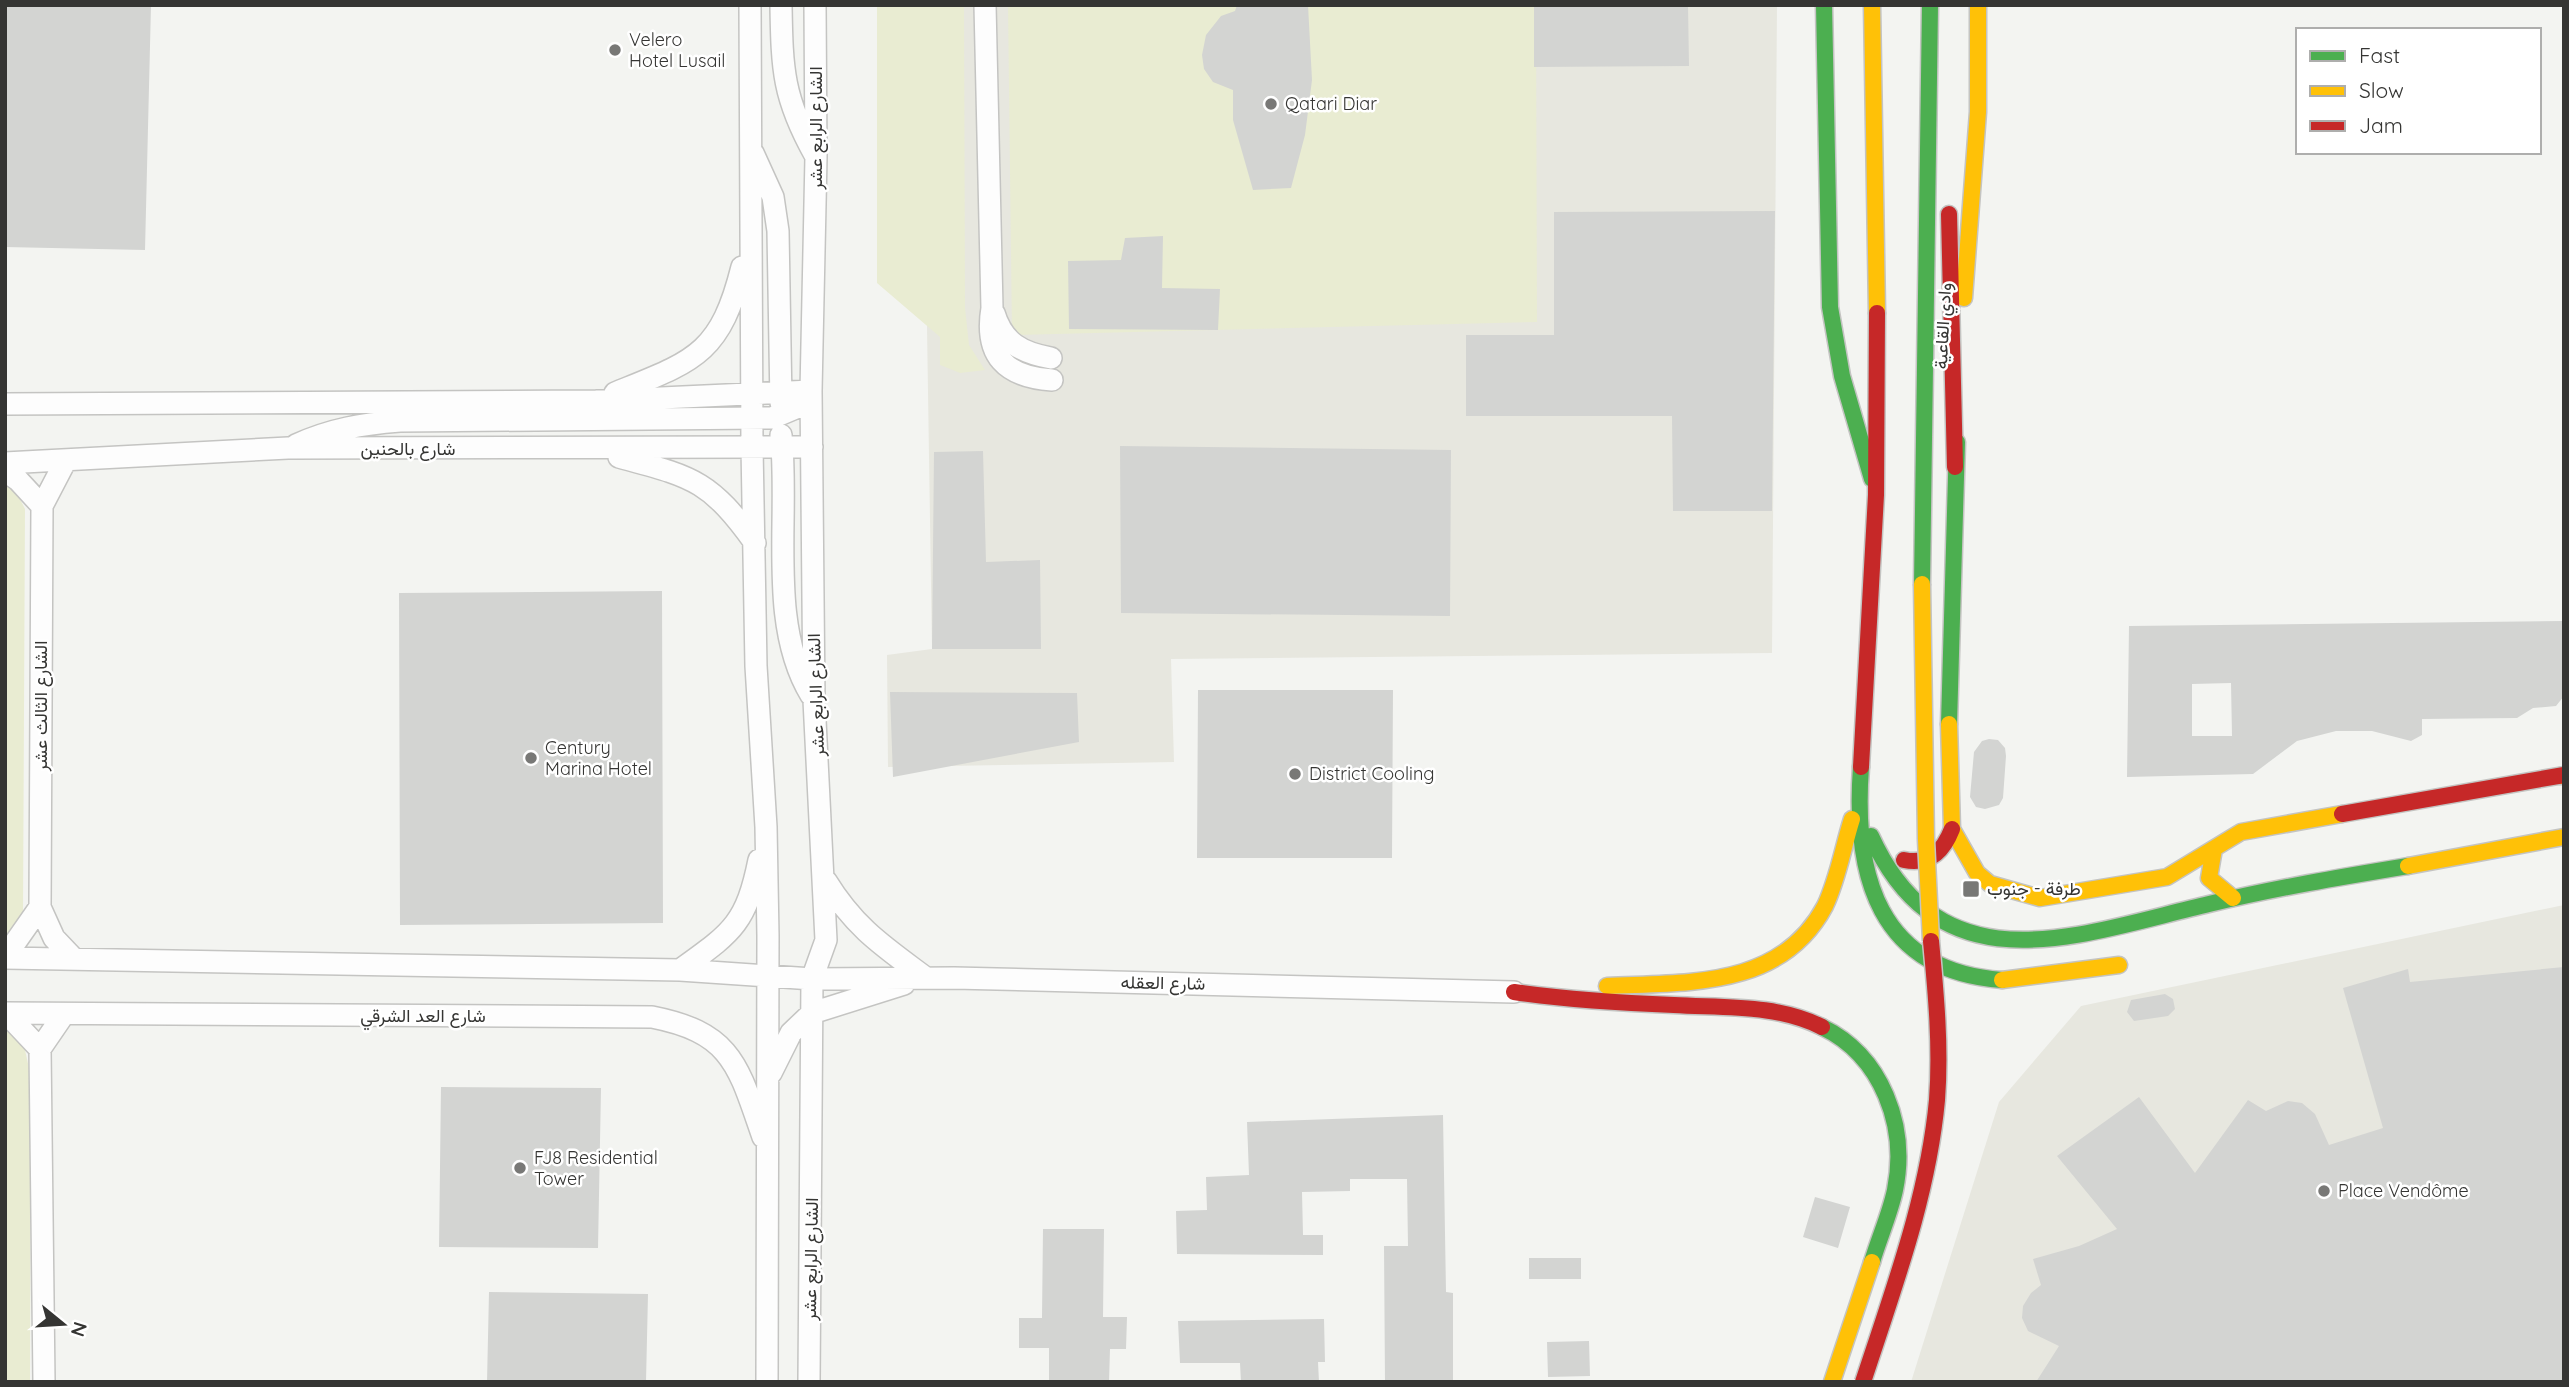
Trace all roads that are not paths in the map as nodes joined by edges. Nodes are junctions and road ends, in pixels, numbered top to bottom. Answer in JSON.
{"nodes":[{"id":1,"x":750,"y":5,"type":"edge"},
{"id":2,"x":781,"y":5,"type":"edge"},
{"id":3,"x":985,"y":5,"type":"edge"},
{"id":4,"x":1824,"y":5,"type":"edge"},
{"id":5,"x":1872,"y":5,"type":"edge"},
{"id":6,"x":1930,"y":5,"type":"edge"},
{"id":7,"x":1978,"y":5,"type":"edge"},
{"id":8,"x":818,"y":10,"type":"edge"},
{"id":9,"x":1930,"y":30,"type":"junction"},
{"id":10,"x":1946,"y":95,"type":"dead end"},
{"id":11,"x":749,"y":145,"type":"junction"},
{"id":12,"x":816,"y":157,"type":"junction"},
{"id":13,"x":1949,"y":191,"type":"dead end"},
{"id":14,"x":749,"y":242,"type":"junction"},
{"id":15,"x":992,"y":308,"type":"junction"},
{"id":16,"x":1051,"y":358,"type":"dead end"},
{"id":17,"x":1052,"y":380,"type":"dead end"},
{"id":18,"x":780,"y":391,"type":"junction"},
{"id":19,"x":811,"y":391,"type":"junction"},
{"id":20,"x":753,"y":392,"type":"junction"},
{"id":21,"x":596,"y":401,"type":"junction"},
{"id":22,"x":5,"y":404,"type":"edge"},
{"id":23,"x":780,"y":416,"type":"junction"},
{"id":24,"x":752,"y":419,"type":"junction"},
{"id":25,"x":752,"y":447,"type":"junction"},
{"id":26,"x":782,"y":447,"type":"junction"},
{"id":27,"x":812,"y":447,"type":"junction"},
{"id":28,"x":288,"y":449,"type":"junction"},
{"id":29,"x":593,"y":450,"type":"junction"},
{"id":30,"x":66,"y":460,"type":"junction"},
{"id":31,"x":5,"y":463,"type":"edge"},
{"id":32,"x":1955,"y":467,"type":"junction"},
{"id":33,"x":5,"y":471,"type":"edge"},
{"id":34,"x":1876,"y":493,"type":"junction"},
{"id":35,"x":42,"y":506,"type":"junction"},
{"id":36,"x":755,"y":543,"type":"junction"},
{"id":37,"x":814,"y":700,"type":"junction"},
{"id":38,"x":2562,"y":776,"type":"edge"},
{"id":39,"x":1860,"y":796,"type":"junction"},
{"id":40,"x":766,"y":827,"type":"junction"},
{"id":41,"x":1952,"y":829,"type":"junction"},
{"id":42,"x":2564,"y":838,"type":"edge"},
{"id":43,"x":2214,"y":849,"type":"junction"},
{"id":44,"x":825,"y":878,"type":"junction"},
{"id":45,"x":2233,"y":898,"type":"junction"},
{"id":46,"x":40,"y":907,"type":"junction"},
{"id":47,"x":5,"y":958,"type":"edge"},
{"id":48,"x":73,"y":958,"type":"junction"},
{"id":49,"x":2119,"y":965,"type":"dead end"},
{"id":50,"x":680,"y":970,"type":"junction"},
{"id":51,"x":735,"y":974,"type":"junction"},
{"id":52,"x":767,"y":976,"type":"junction"},
{"id":53,"x":926,"y":978,"type":"junction"},
{"id":54,"x":812,"y":979,"type":"junction"},
{"id":55,"x":1514,"y":992,"type":"junction"},
{"id":56,"x":766,"y":1004,"type":"junction"},
{"id":57,"x":6,"y":1013,"type":"edge"},
{"id":58,"x":812,"y":1013,"type":"junction"},
{"id":59,"x":64,"y":1014,"type":"junction"},
{"id":60,"x":791,"y":1033,"type":"junction"},
{"id":61,"x":40,"y":1049,"type":"junction"},
{"id":62,"x":769,"y":1079,"type":"junction"},
{"id":63,"x":812,"y":1132,"type":"junction"},
{"id":64,"x":767,"y":1148,"type":"junction"},
{"id":65,"x":44,"y":1382,"type":"edge"},
{"id":66,"x":768,"y":1382,"type":"edge"},
{"id":67,"x":809,"y":1382,"type":"edge"},
{"id":68,"x":1832,"y":1382,"type":"edge"},
{"id":69,"x":1863,"y":1382,"type":"edge"}],
"edges":[{"from":1,"to":11,"type":"street"},
{"from":2,"to":12,"type":"street"},
{"from":3,"to":15,"type":"street"},
{"from":4,"to":34,"type":"main road"},
{"from":5,"to":34,"type":"main road"},
{"from":6,"to":9,"type":"main road","name":"وادي القاعية"},
{"from":7,"to":32,"type":"main road","name":"وادي القاعية"},
{"from":8,"to":12,"type":"street","name":"الشارع الرابع عشر"},
{"from":9,"to":10,"type":"main road"},
{"from":9,"to":69,"type":"main road","name":"وادي القاعية","bridge":true},
{"from":11,"to":14,"type":"street"},
{"from":11,"to":18,"type":"street"},
{"from":12,"to":19,"type":"street","name":"الشارع الرابع عشر"},
{"from":13,"to":32,"type":"main road"},
{"from":14,"to":20,"type":"street"},
{"from":14,"to":21,"type":"street"},
{"from":15,"to":16,"type":"street"},
{"from":15,"to":17,"type":"street"},
{"from":18,"to":19,"type":"street"},
{"from":18,"to":20,"type":"street"},
{"from":18,"to":23,"type":"street"},
{"from":19,"to":23,"type":"street"},
{"from":19,"to":27,"type":"street","name":"الشارع الرابع عشر"},
{"from":20,"to":21,"type":"street"},
{"from":20,"to":23,"type":"street"},
{"from":20,"to":24,"type":"street"},
{"from":21,"to":22,"type":"street"},
{"from":23,"to":24,"type":"street"},
{"from":23,"to":26,"type":"street"},
{"from":23,"to":27,"type":"street"},
{"from":24,"to":25,"type":"street"},
{"from":24,"to":28,"type":"street"},
{"from":25,"to":26,"type":"street","name":"شارع بالحنين"},
{"from":25,"to":29,"type":"street","name":"شارع بالحنين"},
{"from":25,"to":36,"type":"street"},
{"from":26,"to":27,"type":"street","name":"شارع بالحنين"},
{"from":26,"to":37,"type":"street"},
{"from":27,"to":37,"type":"street","name":"الشارع الرابع عشر"},
{"from":28,"to":29,"type":"street","name":"شارع بالحنين"},
{"from":28,"to":30,"type":"street","name":"شارع بالحنين"},
{"from":29,"to":36,"type":"street"},
{"from":30,"to":31,"type":"street","name":"شارع بالحنين"},
{"from":30,"to":35,"type":"street","name":"الشارع الثالث عشر"},
{"from":32,"to":41,"type":"main road","name":"وادي القاعية"},
{"from":33,"to":35,"type":"street"},
{"from":34,"to":39,"type":"main road"},
{"from":35,"to":46,"type":"street","name":"الشارع الثالث عشر"},
{"from":36,"to":40,"type":"street"},
{"from":37,"to":44,"type":"street","name":"الشارع الرابع عشر"},
{"from":38,"to":43,"type":"main road"},
{"from":39,"to":41,"type":"main road"},
{"from":39,"to":45,"type":"main road"},
{"from":39,"to":49,"type":"main road"},
{"from":39,"to":55,"type":"main road"},
{"from":40,"to":50,"type":"street"},
{"from":40,"to":52,"type":"street"},
{"from":41,"to":43,"type":"main road"},
{"from":42,"to":45,"type":"main road"},
{"from":43,"to":45,"type":"main road"},
{"from":44,"to":53,"type":"street"},
{"from":44,"to":54,"type":"street","name":"الشارع الرابع عشر"},
{"from":46,"to":47,"type":"street"},
{"from":46,"to":48,"type":"street","name":"الشارع الثالث عشر"},
{"from":47,"to":48,"type":"street"},
{"from":48,"to":50,"type":"street"},
{"from":50,"to":51,"type":"street"},
{"from":51,"to":52,"type":"street"},
{"from":51,"to":56,"type":"street"},
{"from":52,"to":54,"type":"street"},
{"from":52,"to":56,"type":"street"},
{"from":53,"to":54,"type":"street","name":"شارع العقله"},
{"from":53,"to":55,"type":"street","name":"شارع العقله"},
{"from":53,"to":58,"type":"street"},
{"from":54,"to":58,"type":"street","name":"الشارع الرابع عشر"},
{"from":55,"to":68,"type":"main road"},
{"from":56,"to":60,"type":"street"},
{"from":56,"to":62,"type":"street"},
{"from":57,"to":59,"type":"street","name":"شارع العد الشرقي"},
{"from":57,"to":61,"type":"street"},
{"from":58,"to":60,"type":"street"},
{"from":58,"to":63,"type":"street","name":"الشارع الرابع عشر"},
{"from":59,"to":61,"type":"street"},
{"from":59,"to":64,"type":"street","name":"شارع العد الشرقي"},
{"from":60,"to":62,"type":"street"},
{"from":60,"to":63,"type":"street"},
{"from":61,"to":65,"type":"street"},
{"from":62,"to":64,"type":"street"},
{"from":63,"to":67,"type":"street","name":"الشارع الرابع عشر"},
{"from":64,"to":66,"type":"street"}]}
